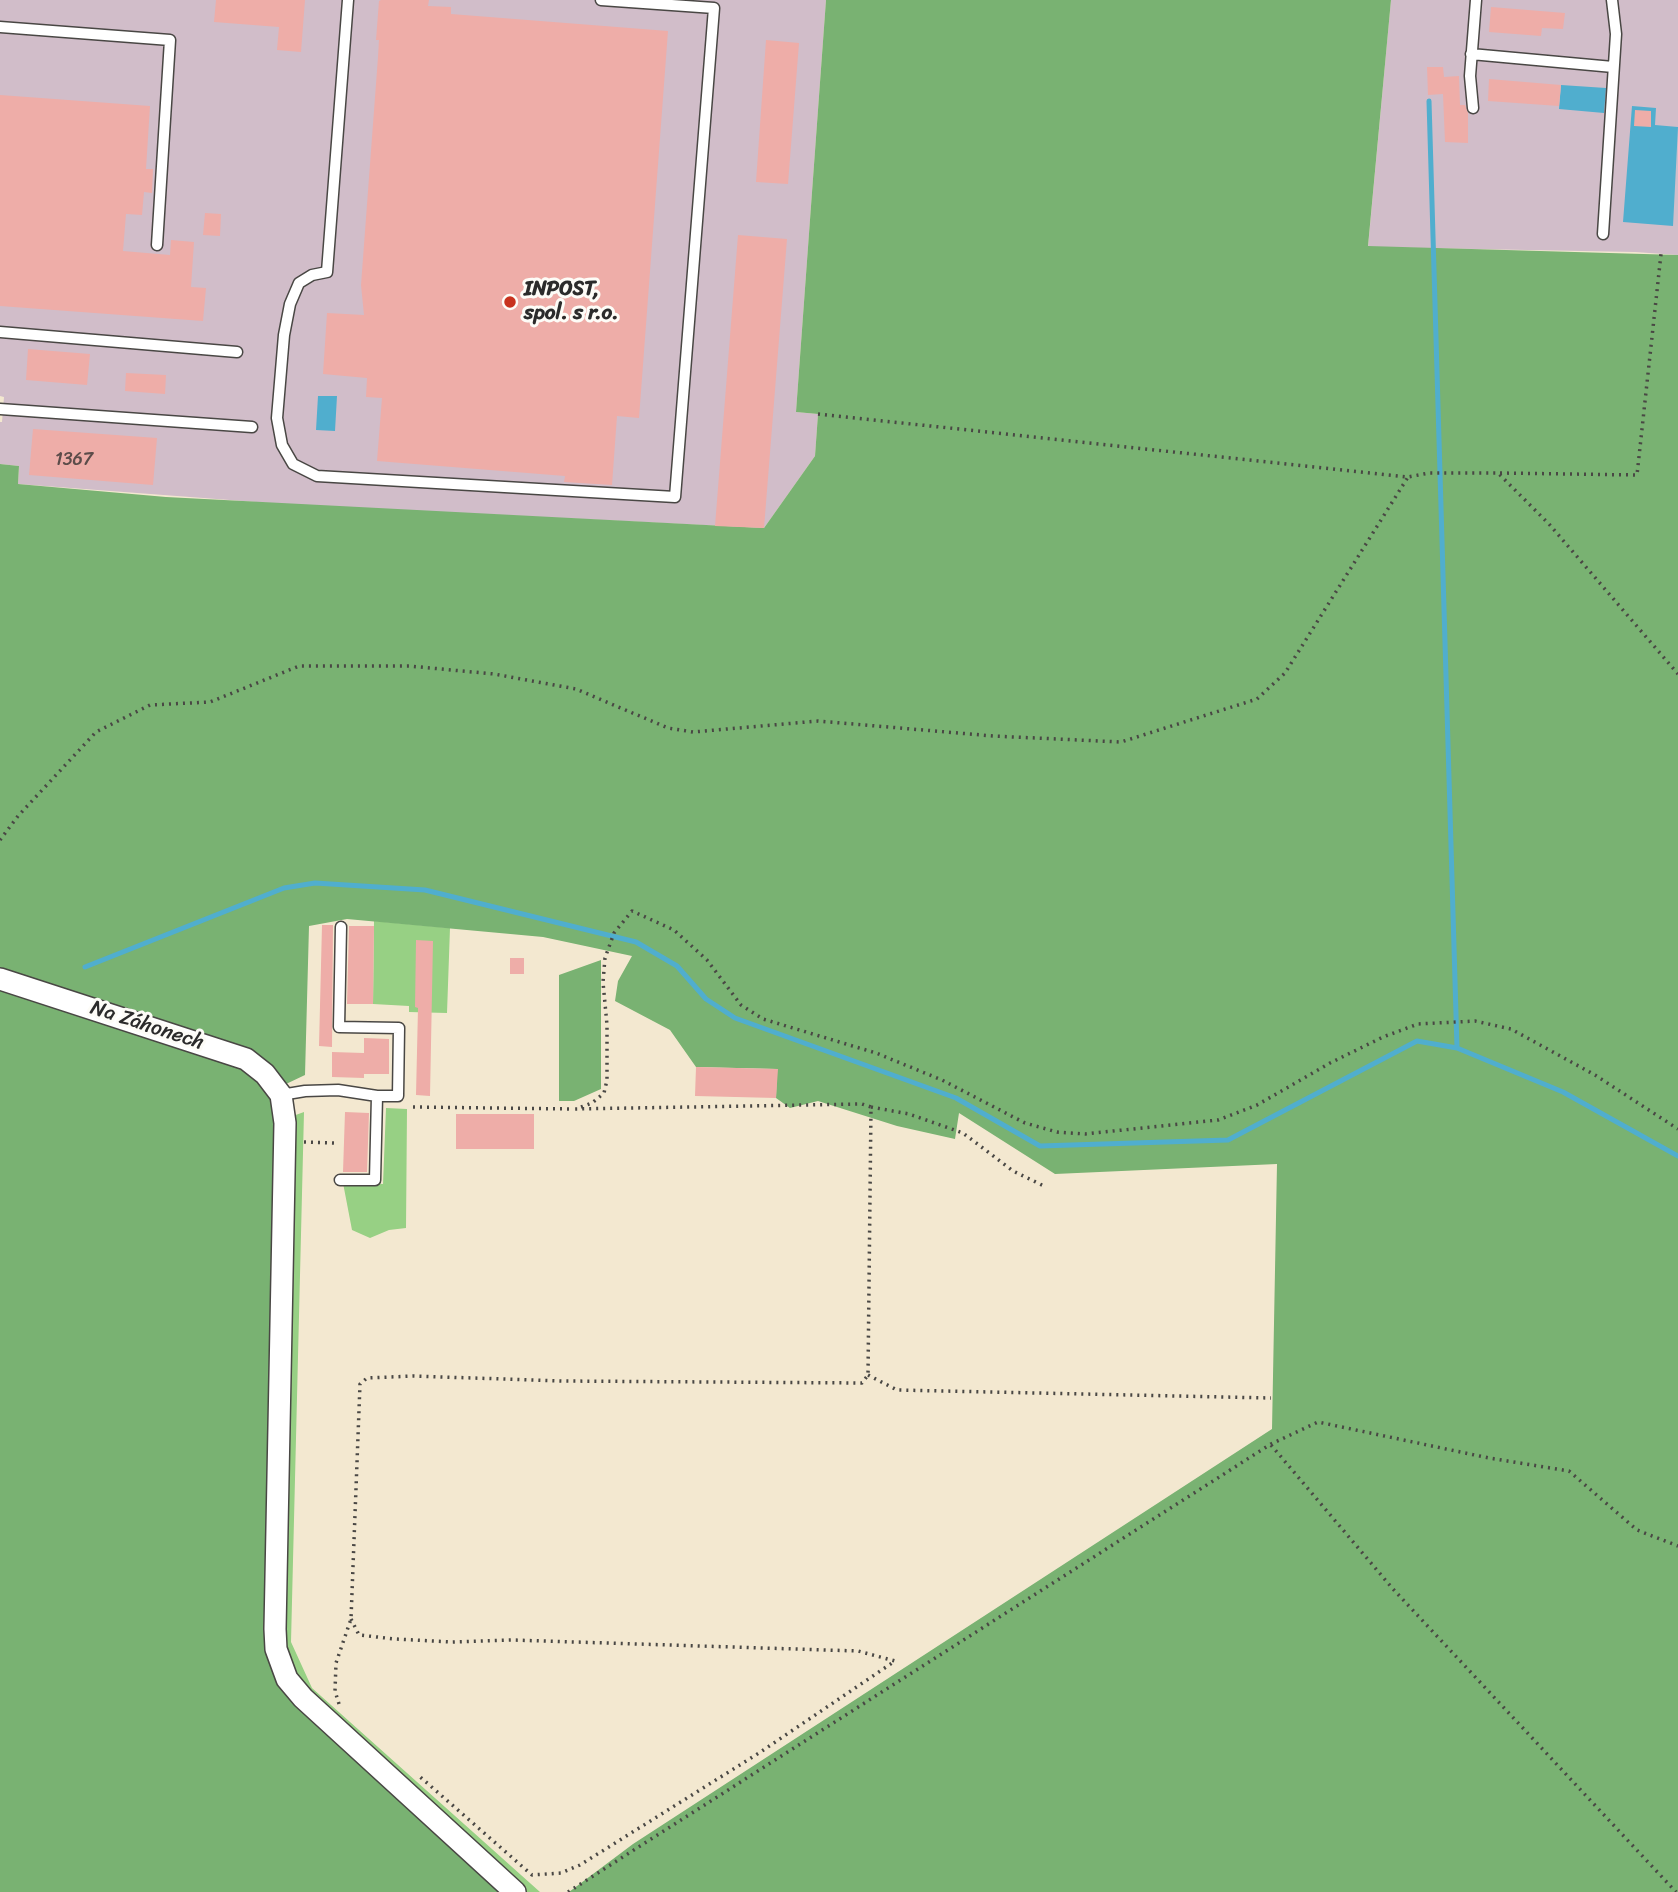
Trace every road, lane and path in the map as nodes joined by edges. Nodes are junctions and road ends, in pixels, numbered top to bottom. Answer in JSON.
{"nodes":[{"id":1,"x":348,"y":0,"type":"edge"},
{"id":2,"x":601,"y":0,"type":"edge"},
{"id":3,"x":1476,"y":0,"type":"edge"},
{"id":4,"x":1612,"y":0,"type":"edge"},
{"id":5,"x":0,"y":27,"type":"edge"},
{"id":6,"x":1471,"y":54,"type":"junction"},
{"id":7,"x":1614,"y":67,"type":"junction"},
{"id":8,"x":1473,"y":108,"type":"dead end"},
{"id":9,"x":1603,"y":234,"type":"dead end"},
{"id":10,"x":157,"y":245,"type":"dead end"},
{"id":11,"x":1661,"y":254,"type":"dead end"},
{"id":12,"x":0,"y":332,"type":"edge"},
{"id":13,"x":237,"y":352,"type":"dead end"},
{"id":14,"x":0,"y":409,"type":"edge"},
{"id":15,"x":818,"y":414,"type":"dead end"},
{"id":16,"x":252,"y":427,"type":"dead end"},
{"id":17,"x":1498,"y":473,"type":"junction"},
{"id":18,"x":1408,"y":477,"type":"junction"},
{"id":19,"x":1678,"y":674,"type":"edge"},
{"id":20,"x":0,"y":840,"type":"edge"},
{"id":21,"x":341,"y":927,"type":"dead end"},
{"id":22,"x":0,"y":979,"type":"edge"},
{"id":23,"x":281,"y":1095,"type":"junction"},
{"id":24,"x":377,"y":1096,"type":"junction"},
{"id":25,"x":413,"y":1107,"type":"dead end"},
{"id":26,"x":871,"y":1107,"type":"junction"},
{"id":27,"x":574,"y":1109,"type":"junction"},
{"id":28,"x":1678,"y":1129,"type":"edge"},
{"id":29,"x":304,"y":1143,"type":"dead end"},
{"id":30,"x":335,"y":1143,"type":"dead end"},
{"id":31,"x":340,"y":1180,"type":"dead end"},
{"id":32,"x":1044,"y":1186,"type":"dead end"},
{"id":33,"x":868,"y":1375,"type":"junction"},
{"id":34,"x":1271,"y":1398,"type":"dead end"},
{"id":35,"x":1270,"y":1444,"type":"junction"},
{"id":36,"x":1678,"y":1546,"type":"edge"},
{"id":37,"x":351,"y":1619,"type":"junction"},
{"id":38,"x":340,"y":1706,"type":"dead end"},
{"id":39,"x":412,"y":1769,"type":"dead end"},
{"id":40,"x":515,"y":1892,"type":"edge"},
{"id":41,"x":568,"y":1892,"type":"edge"},
{"id":42,"x":1676,"y":1892,"type":"edge"}],
"edges":[{"from":1,"to":2,"type":"lane"},
{"from":3,"to":6,"type":"lane"},
{"from":4,"to":7,"type":"lane"},
{"from":5,"to":10,"type":"lane"},
{"from":6,"to":7,"type":"lane"},
{"from":6,"to":8,"type":"lane"},
{"from":7,"to":9,"type":"lane"},
{"from":11,"to":17,"type":"path"},
{"from":12,"to":13,"type":"lane"},
{"from":14,"to":16,"type":"lane"},
{"from":15,"to":18,"type":"path"},
{"from":17,"to":18,"type":"path"},
{"from":17,"to":19,"type":"path"},
{"from":18,"to":20,"type":"path"},
{"from":21,"to":24,"type":"lane"},
{"from":22,"to":23,"type":"street","name":"Na Záhonech"},
{"from":23,"to":24,"type":"lane"},
{"from":23,"to":40,"type":"street"},
{"from":24,"to":31,"type":"lane"},
{"from":25,"to":27,"type":"path"},
{"from":26,"to":27,"type":"path"},
{"from":26,"to":32,"type":"path"},
{"from":26,"to":33,"type":"path"},
{"from":27,"to":28,"type":"path"},
{"from":29,"to":30,"type":"path"},
{"from":33,"to":34,"type":"path"},
{"from":33,"to":37,"type":"path"},
{"from":35,"to":36,"type":"path"},
{"from":35,"to":41,"type":"path"},
{"from":35,"to":42,"type":"path"},
{"from":37,"to":38,"type":"path"},
{"from":37,"to":39,"type":"path"}]}
